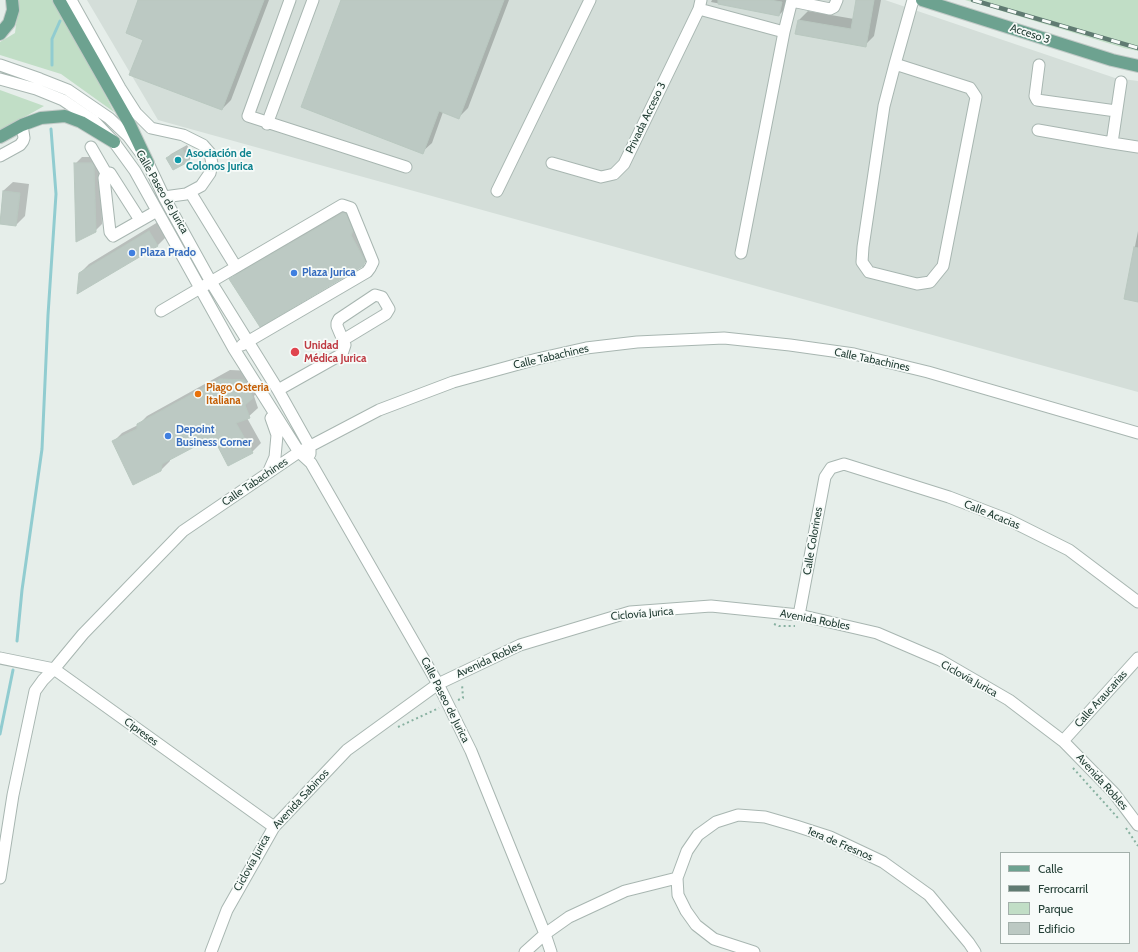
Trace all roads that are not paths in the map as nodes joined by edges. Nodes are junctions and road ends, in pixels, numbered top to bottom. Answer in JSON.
{"nodes":[{"id":1,"x":12,"y":0,"type":"edge"},
{"id":2,"x":58,"y":0,"type":"edge"},
{"id":3,"x":71,"y":0,"type":"edge"},
{"id":4,"x":290,"y":0,"type":"edge"},
{"id":5,"x":313,"y":0,"type":"edge"},
{"id":6,"x":590,"y":0,"type":"edge"},
{"id":7,"x":837,"y":0,"type":"edge"},
{"id":8,"x":913,"y":0,"type":"edge"},
{"id":9,"x":922,"y":0,"type":"edge"},
{"id":10,"x":792,"y":1,"type":"edge"},
{"id":11,"x":700,"y":4,"type":"edge"},
{"id":12,"x":784,"y":32,"type":"junction"},
{"id":13,"x":0,"y":34,"type":"edge"},
{"id":14,"x":895,"y":64,"type":"junction"},
{"id":15,"x":0,"y":65,"type":"edge"},
{"id":16,"x":1039,"y":65,"type":"dead end"},
{"id":17,"x":1138,"y":66,"type":"edge"},
{"id":18,"x":0,"y":79,"type":"edge"},
{"id":19,"x":1121,"y":82,"type":"dead end"},
{"id":20,"x":66,"y":95,"type":"junction"},
{"id":21,"x":1116,"y":111,"type":"junction"},
{"id":22,"x":267,"y":124,"type":"junction"},
{"id":23,"x":22,"y":125,"type":"junction"},
{"id":24,"x":1038,"y":130,"type":"dead end"},
{"id":25,"x":0,"y":137,"type":"edge"},
{"id":26,"x":114,"y":142,"type":"junction"},
{"id":27,"x":1112,"y":143,"type":"junction"},
{"id":28,"x":91,"y":147,"type":"dead end"},
{"id":29,"x":1138,"y":147,"type":"edge"},
{"id":30,"x":0,"y":156,"type":"edge"},
{"id":31,"x":148,"y":163,"type":"junction"},
{"id":32,"x":552,"y":163,"type":"dead end"},
{"id":33,"x":406,"y":167,"type":"dead end"},
{"id":34,"x":106,"y":173,"type":"junction"},
{"id":35,"x":497,"y":191,"type":"dead end"},
{"id":36,"x":190,"y":192,"type":"junction"},
{"id":37,"x":164,"y":197,"type":"junction"},
{"id":38,"x":157,"y":211,"type":"junction"},
{"id":39,"x":140,"y":220,"type":"junction"},
{"id":40,"x":741,"y":253,"type":"dead end"},
{"id":41,"x":236,"y":267,"type":"junction"},
{"id":42,"x":212,"y":282,"type":"junction"},
{"id":43,"x":201,"y":288,"type":"junction"},
{"id":44,"x":161,"y":311,"type":"dead end"},
{"id":45,"x":343,"y":340,"type":"junction"},
{"id":46,"x":247,"y":342,"type":"junction"},
{"id":47,"x":234,"y":349,"type":"junction"},
{"id":48,"x":260,"y":390,"type":"junction"},
{"id":49,"x":278,"y":390,"type":"junction"},
{"id":50,"x":1138,"y":433,"type":"edge"},
{"id":51,"x":310,"y":447,"type":"junction"},
{"id":52,"x":299,"y":452,"type":"junction"},
{"id":53,"x":311,"y":462,"type":"junction"},
{"id":54,"x":831,"y":468,"type":"joint"},
{"id":55,"x":268,"y":473,"type":"junction"},
{"id":56,"x":1138,"y":602,"type":"edge"},
{"id":57,"x":799,"y":615,"type":"junction"},
{"id":58,"x":0,"y":658,"type":"edge"},
{"id":59,"x":1138,"y":658,"type":"edge"},
{"id":60,"x":54,"y":669,"type":"junction"},
{"id":61,"x":438,"y":684,"type":"junction"},
{"id":62,"x":1063,"y":741,"type":"junction"},
{"id":63,"x":1138,"y":824,"type":"edge"},
{"id":64,"x":274,"y":827,"type":"junction"},
{"id":65,"x":0,"y":878,"type":"edge"},
{"id":66,"x":677,"y":878,"type":"junction"},
{"id":67,"x":545,"y":934,"type":"junction"},
{"id":68,"x":211,"y":952,"type":"edge"},
{"id":69,"x":525,"y":952,"type":"edge"},
{"id":70,"x":551,"y":952,"type":"edge"},
{"id":71,"x":754,"y":952,"type":"edge"},
{"id":72,"x":975,"y":952,"type":"edge"}],
"edges":[{"from":1,"to":13,"type":"main road"},
{"from":2,"to":31,"type":"main road"},
{"from":3,"to":36,"type":"street"},
{"from":4,"to":22,"type":"street"},
{"from":5,"to":22,"type":"street"},
{"from":6,"to":35,"type":"street"},
{"from":7,"to":10,"type":"street"},
{"from":8,"to":14,"type":"street"},
{"from":9,"to":17,"type":"main road","name":"Acceso 3"},
{"from":10,"to":12,"type":"street"},
{"from":11,"to":12,"type":"street"},
{"from":11,"to":32,"type":"street","name":"Privada Acceso 3"},
{"from":12,"to":40,"type":"street"},
{"from":14,"to":14,"type":"street"},
{"from":15,"to":20,"type":"street","name":"Calle Paseo de Jurica"},
{"from":16,"to":21,"type":"street"},
{"from":18,"to":20,"type":"street","name":"Calle Paseo de Jurica"},
{"from":19,"to":21,"type":"street"},
{"from":20,"to":26,"type":"street","name":"Calle Paseo de Jurica"},
{"from":20,"to":31,"type":"street","name":"Calle Paseo de Jurica"},
{"from":21,"to":27,"type":"street"},
{"from":22,"to":33,"type":"street"},
{"from":23,"to":25,"type":"main road"},
{"from":23,"to":26,"type":"main road"},
{"from":23,"to":30,"type":"street"},
{"from":24,"to":27,"type":"street"},
{"from":26,"to":38,"type":"street","name":"Calle Paseo de Jurica"},
{"from":27,"to":29,"type":"street"},
{"from":28,"to":34,"type":"street"},
{"from":31,"to":37,"type":"street","name":"Calle Paseo de Jurica"},
{"from":34,"to":39,"type":"street"},
{"from":34,"to":39,"type":"street"},
{"from":36,"to":37,"type":"street"},
{"from":36,"to":41,"type":"street"},
{"from":37,"to":42,"type":"street","name":"Calle Paseo de Jurica"},
{"from":38,"to":39,"type":"street"},
{"from":38,"to":43,"type":"street","name":"Calle Paseo de Jurica"},
{"from":41,"to":42,"type":"street"},
{"from":41,"to":46,"type":"street"},
{"from":42,"to":43,"type":"street"},
{"from":42,"to":46,"type":"street","name":"Calle Paseo de Jurica"},
{"from":43,"to":44,"type":"street"},
{"from":43,"to":47,"type":"street","name":"Calle Paseo de Jurica"},
{"from":45,"to":45,"type":"street"},
{"from":45,"to":49,"type":"street"},
{"from":46,"to":47,"type":"street"},
{"from":46,"to":49,"type":"street","name":"Calle Paseo de Jurica"},
{"from":47,"to":48,"type":"street","name":"Calle Paseo de Jurica"},
{"from":48,"to":52,"type":"street","name":"Calle Paseo de Jurica"},
{"from":48,"to":55,"type":"street"},
{"from":49,"to":51,"type":"street","name":"Calle Paseo de Jurica"},
{"from":50,"to":51,"type":"street","name":"Calle Tabachines"},
{"from":51,"to":52,"type":"street","name":"Calle Tabachines"},
{"from":51,"to":53,"type":"street","name":"Calle Paseo de Jurica"},
{"from":52,"to":53,"type":"street","name":"Calle Paseo de Jurica"},
{"from":52,"to":55,"type":"street","name":"Calle Tabachines"},
{"from":53,"to":61,"type":"street","name":"Calle Paseo de Jurica"},
{"from":54,"to":56,"type":"street","name":"Calle Acacias"},
{"from":54,"to":57,"type":"street","name":"Calle Colorines"},
{"from":55,"to":60,"type":"street","name":"Calle Tabachines"},
{"from":57,"to":61,"type":"street","name":"Avenida Robles"},
{"from":57,"to":62,"type":"street","name":"Avenida Robles"},
{"from":58,"to":60,"type":"street","name":"Cipreses"},
{"from":59,"to":62,"type":"street","name":"Calle Araucarias"},
{"from":60,"to":64,"type":"street","name":"Cipreses"},
{"from":60,"to":65,"type":"street","name":"Calle Tabachines"},
{"from":61,"to":64,"type":"street","name":"Avenida Sabinos"},
{"from":61,"to":67,"type":"street","name":"Calle Paseo de Jurica"},
{"from":62,"to":63,"type":"street","name":"Avenida Robles"},
{"from":64,"to":68,"type":"street","name":"Avenida Sabinos"},
{"from":66,"to":67,"type":"street"},
{"from":66,"to":71,"type":"street"},
{"from":66,"to":72,"type":"street","name":"1era de Fresnos"},
{"from":67,"to":69,"type":"street"},
{"from":67,"to":70,"type":"street","name":"Calle Paseo de Jurica"}]}
